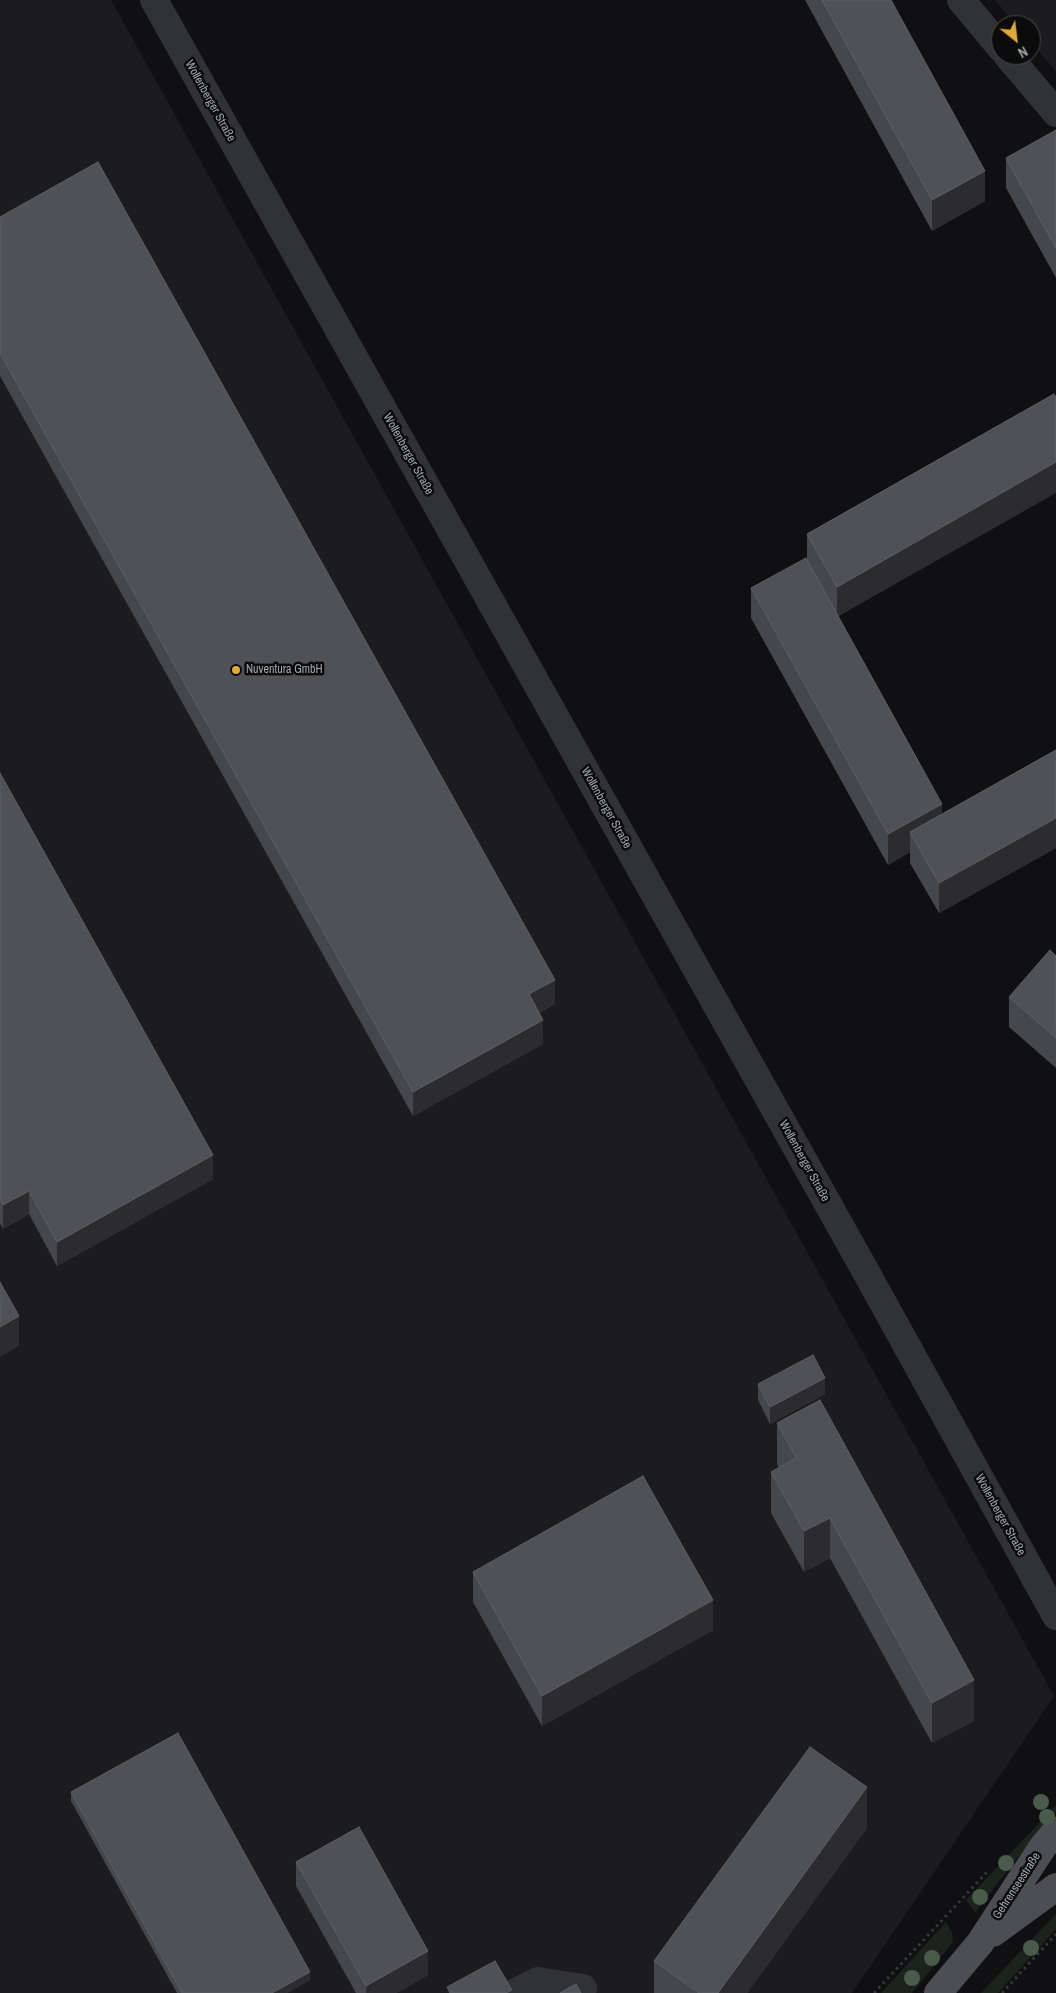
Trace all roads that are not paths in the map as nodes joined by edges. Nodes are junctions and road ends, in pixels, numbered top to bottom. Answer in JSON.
{"nodes":[{"id":1,"x":154,"y":0,"type":"edge"},
{"id":2,"x":961,"y":0,"type":"edge"},
{"id":3,"x":991,"y":36,"type":"edge"},
{"id":4,"x":1016,"y":65,"type":"edge"},
{"id":5,"x":1056,"y":112,"type":"edge"},
{"id":6,"x":1056,"y":1616,"type":"edge"},
{"id":7,"x":1056,"y":1832,"type":"edge"},
{"id":8,"x":1056,"y":1887,"type":"edge"},
{"id":9,"x":980,"y":1943,"type":"junction"},
{"id":10,"x":581,"y":1991,"type":"edge"},
{"id":11,"x":514,"y":1993,"type":"edge"},
{"id":12,"x":938,"y":1993,"type":"edge"}],
"edges":[{"from":1,"to":6,"type":"street","name":"Wollenberger Straße"},
{"from":2,"to":3,"type":"street"},
{"from":4,"to":5,"type":"street"},
{"from":7,"to":9,"type":"main road","name":"Gehrenseestraße"},
{"from":8,"to":9,"type":"main road","name":"Gehrenseestraße"},
{"from":9,"to":12,"type":"main road","name":"Gehrenseestraße"},
{"from":10,"to":11,"type":"street"}]}
